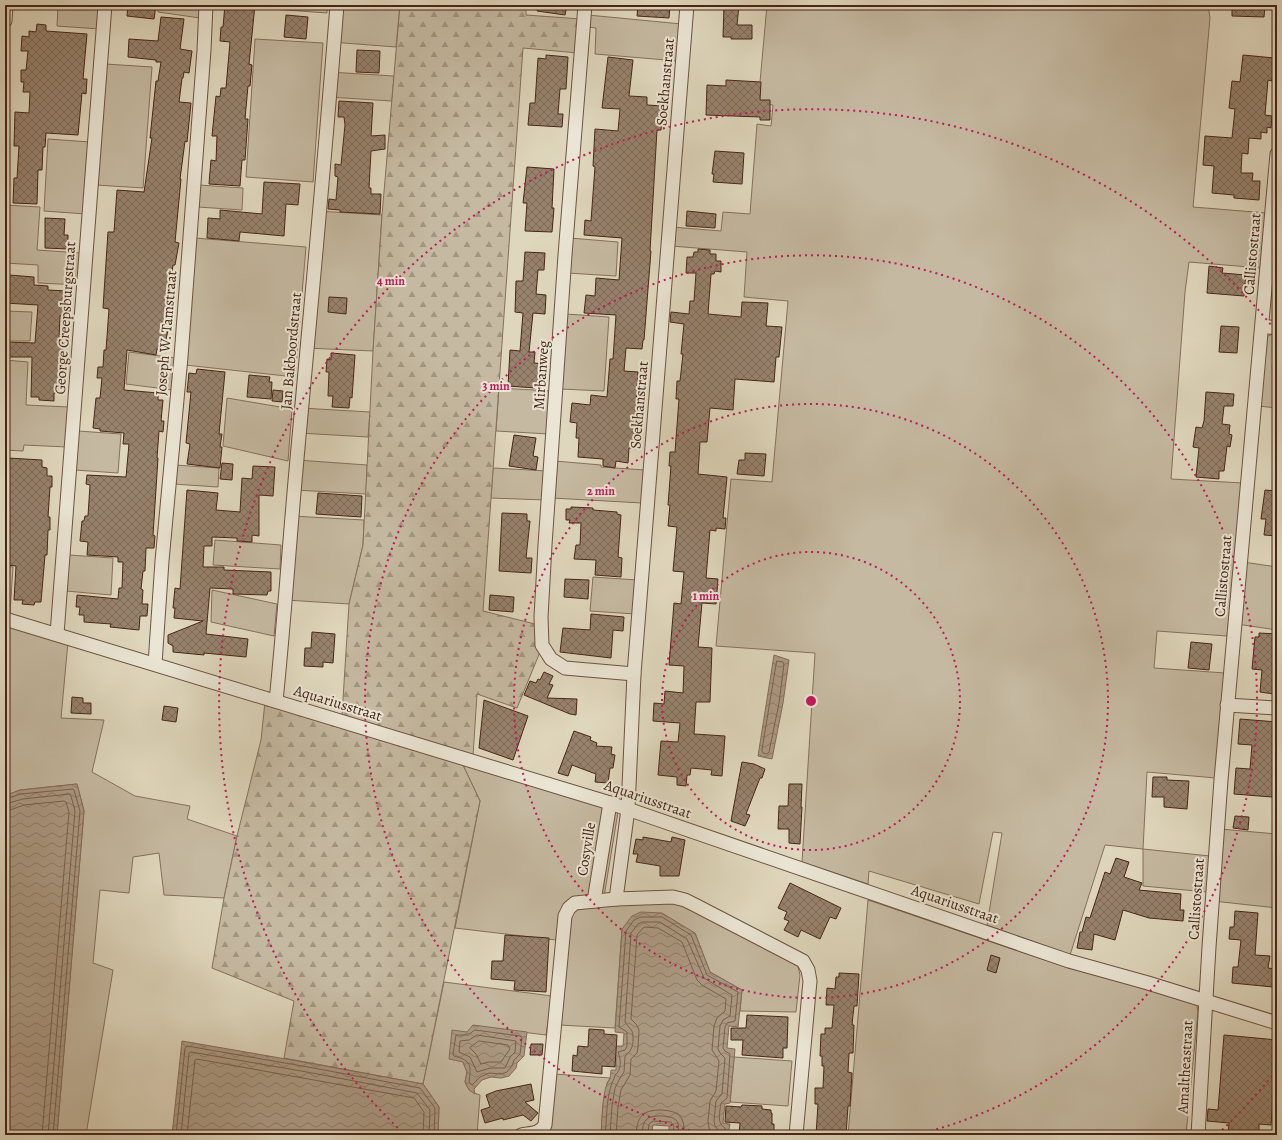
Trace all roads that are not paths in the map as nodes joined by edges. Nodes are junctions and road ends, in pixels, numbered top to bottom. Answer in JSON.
{"nodes":[{"id":1,"x":6,"y":5,"type":"edge"},
{"id":2,"x":105,"y":5,"type":"edge"},
{"id":3,"x":206,"y":5,"type":"edge"},
{"id":4,"x":337,"y":5,"type":"edge"},
{"id":5,"x":585,"y":5,"type":"edge"},
{"id":6,"x":687,"y":5,"type":"edge"},
{"id":7,"x":5,"y":21,"type":"edge"},
{"id":8,"x":1277,"y":154,"type":"edge"},
{"id":9,"x":1262,"y":326,"type":"junction"},
{"id":10,"x":1277,"y":328,"type":"edge"},
{"id":11,"x":5,"y":619,"type":"edge"},
{"id":12,"x":57,"y":634,"type":"junction"},
{"id":13,"x":155,"y":664,"type":"junction"},
{"id":14,"x":634,"y":674,"type":"junction"},
{"id":15,"x":276,"y":701,"type":"junction"},
{"id":16,"x":1227,"y":705,"type":"junction"},
{"id":17,"x":1277,"y":708,"type":"edge"},
{"id":18,"x":610,"y":803,"type":"junction"},
{"id":19,"x":628,"y":809,"type":"junction"},
{"id":20,"x":606,"y":822,"type":"junction"},
{"id":21,"x":624,"y":826,"type":"junction"},
{"id":22,"x":616,"y":899,"type":"junction"},
{"id":23,"x":594,"y":901,"type":"junction"},
{"id":24,"x":1205,"y":1002,"type":"junction"},
{"id":25,"x":1277,"y":1023,"type":"edge"},
{"id":26,"x":521,"y":1135,"type":"edge"},
{"id":27,"x":796,"y":1135,"type":"edge"},
{"id":28,"x":1198,"y":1135,"type":"edge"}],
"edges":[{"from":1,"to":7,"type":"street"},
{"from":2,"to":12,"type":"street","name":"George Creepsburgstraat"},
{"from":3,"to":13,"type":"street","name":"Joseph W. Tamstraat"},
{"from":4,"to":15,"type":"street","name":"Jan Bakboordstraat"},
{"from":5,"to":14,"type":"street","name":"Mirbanweg"},
{"from":6,"to":14,"type":"street","name":"Soekhanstraat"},
{"from":8,"to":9,"type":"street","name":"Callistostraat"},
{"from":9,"to":10,"type":"street"},
{"from":9,"to":16,"type":"street","name":"Callistostraat"},
{"from":11,"to":12,"type":"street","name":"Aquariusstraat"},
{"from":12,"to":13,"type":"street","name":"Aquariusstraat"},
{"from":13,"to":15,"type":"street","name":"Aquariusstraat"},
{"from":14,"to":19,"type":"street","name":"Soekhanstraat"},
{"from":15,"to":18,"type":"street","name":"Aquariusstraat"},
{"from":16,"to":17,"type":"street"},
{"from":16,"to":24,"type":"street","name":"Callistostraat"},
{"from":18,"to":19,"type":"street","name":"Aquariusstraat"},
{"from":18,"to":20,"type":"street","name":"Cosyville"},
{"from":19,"to":21,"type":"street"},
{"from":19,"to":24,"type":"street","name":"Aquariusstraat"},
{"from":20,"to":21,"type":"street"},
{"from":20,"to":23,"type":"street","name":"Cosyville"},
{"from":21,"to":22,"type":"street"},
{"from":22,"to":23,"type":"street"},
{"from":22,"to":27,"type":"street"},
{"from":23,"to":26,"type":"street"},
{"from":24,"to":25,"type":"street","name":"Aquariusstraat"},
{"from":24,"to":28,"type":"street","name":"Amaltheastraat"}]}
